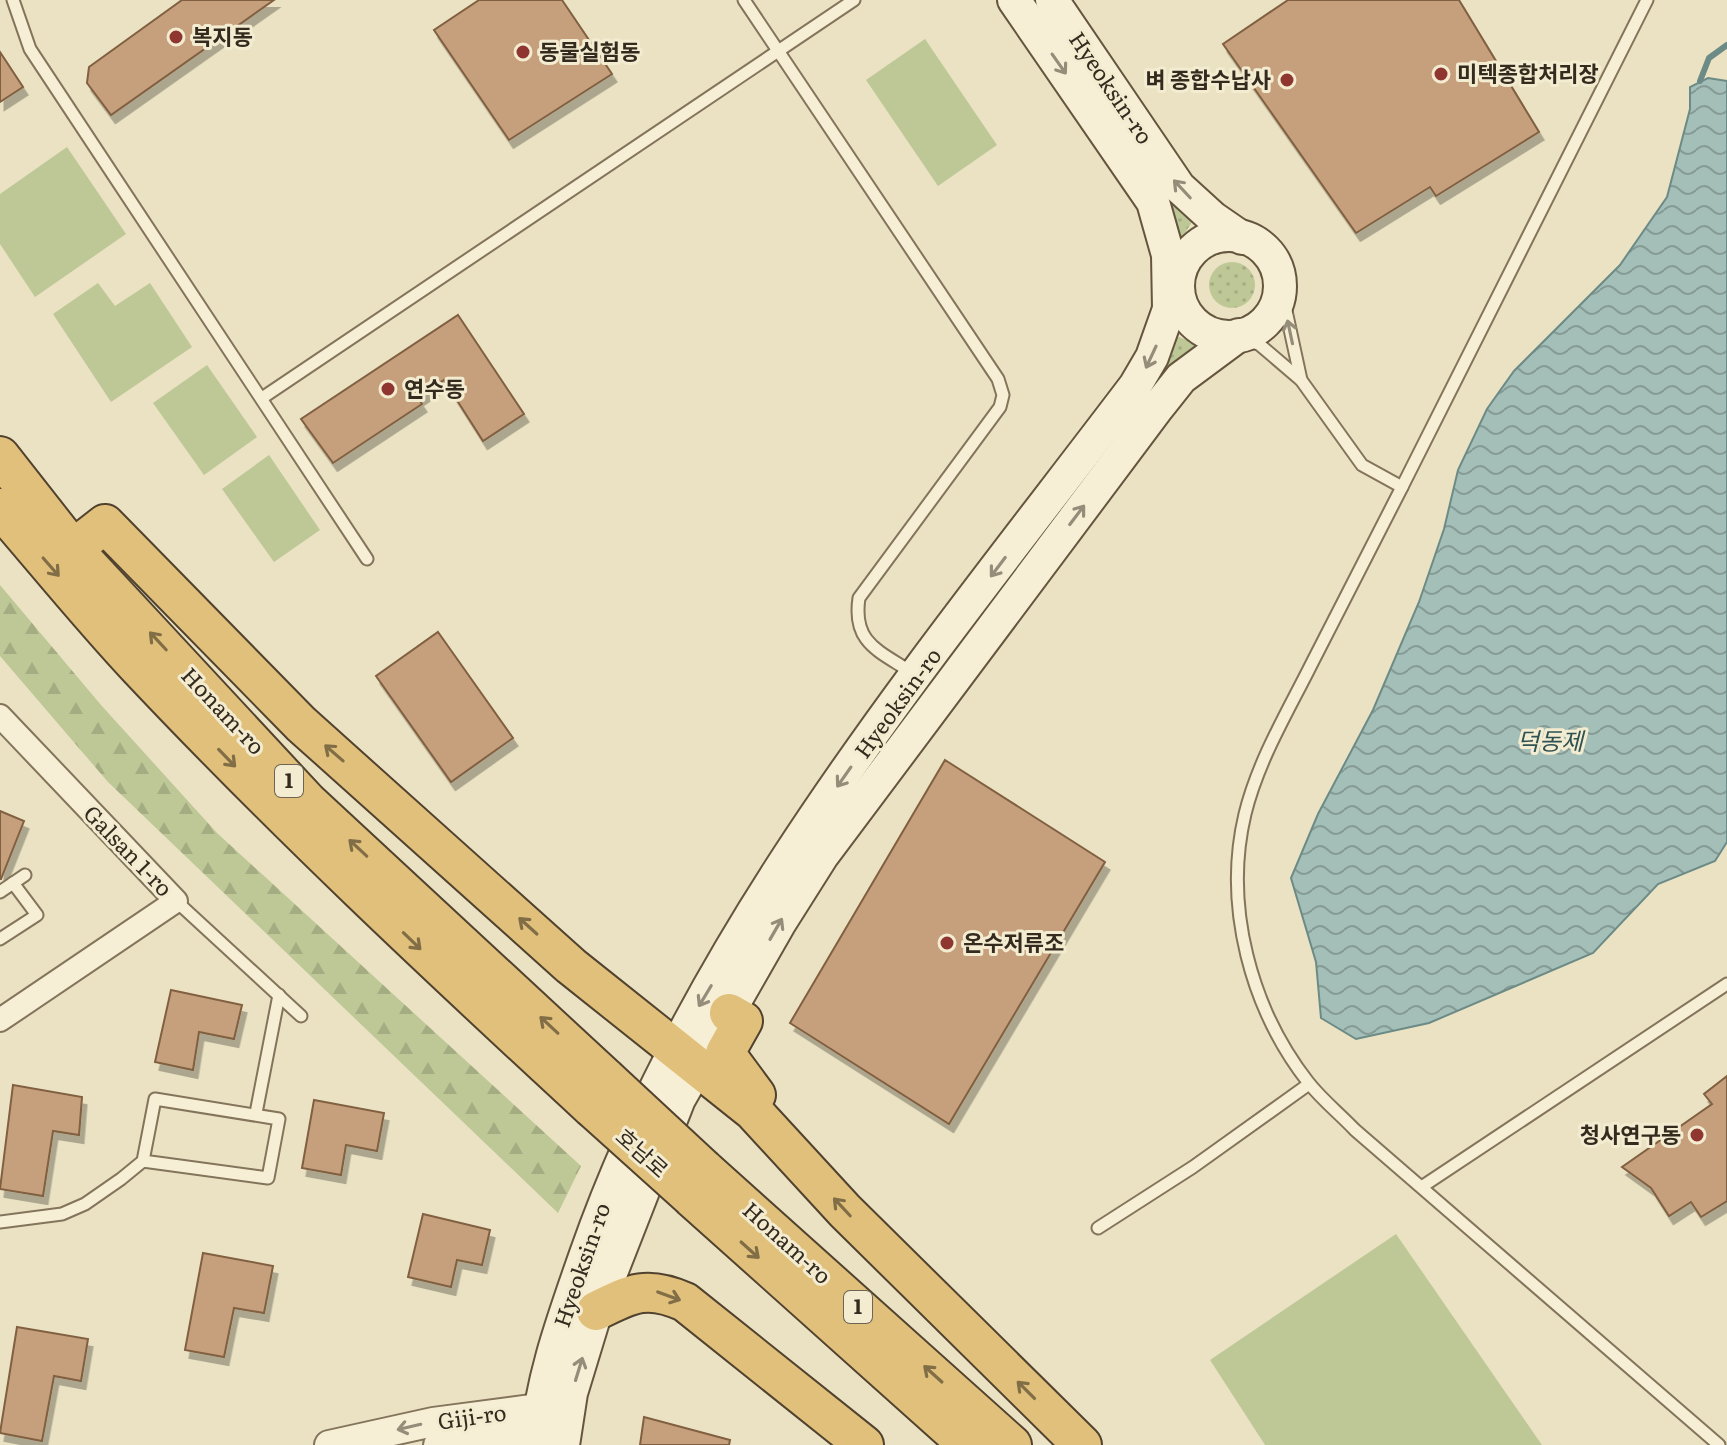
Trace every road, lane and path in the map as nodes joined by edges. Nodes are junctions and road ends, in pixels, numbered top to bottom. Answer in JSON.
{"nodes":[{"id":1,"x":13,"y":0,"type":"edge"},
{"id":2,"x":744,"y":0,"type":"edge"},
{"id":3,"x":854,"y":0,"type":"edge"},
{"id":4,"x":1014,"y":0,"type":"edge"},
{"id":5,"x":1052,"y":0,"type":"edge"},
{"id":6,"x":1647,"y":0,"type":"edge"},
{"id":7,"x":776,"y":53,"type":"junction"},
{"id":8,"x":1242,"y":238,"type":"junction"},
{"id":9,"x":1280,"y":283,"type":"junction"},
{"id":10,"x":1174,"y":289,"type":"junction"},
{"id":11,"x":1239,"y":335,"type":"junction"},
{"id":12,"x":1301,"y":380,"type":"junction"},
{"id":13,"x":262,"y":398,"type":"junction"},
{"id":14,"x":0,"y":456,"type":"edge"},
{"id":15,"x":1402,"y":487,"type":"junction"},
{"id":16,"x":0,"y":508,"type":"edge"},
{"id":17,"x":73,"y":549,"type":"junction"},
{"id":18,"x":367,"y":559,"type":"dead end"},
{"id":19,"x":930,"y":686,"type":"junction"},
{"id":20,"x":0,"y":716,"type":"edge"},
{"id":21,"x":25,"y":875,"type":"dead end"},
{"id":22,"x":13,"y":883,"type":"junction"},
{"id":23,"x":0,"y":892,"type":"edge"},
{"id":24,"x":176,"y":901,"type":"junction"},
{"id":25,"x":0,"y":939,"type":"edge"},
{"id":26,"x":1727,"y":984,"type":"edge"},
{"id":27,"x":279,"y":995,"type":"junction"},
{"id":28,"x":729,"y":1013,"type":"junction"},
{"id":29,"x":301,"y":1016,"type":"dead end"},
{"id":30,"x":0,"y":1020,"type":"edge"},
{"id":31,"x":686,"y":1056,"type":"junction"},
{"id":32,"x":1309,"y":1084,"type":"junction"},
{"id":33,"x":599,"y":1093,"type":"junction"},
{"id":34,"x":753,"y":1111,"type":"junction"},
{"id":35,"x":256,"y":1113,"type":"junction"},
{"id":36,"x":143,"y":1161,"type":"junction"},
{"id":37,"x":698,"y":1184,"type":"junction"},
{"id":38,"x":1423,"y":1186,"type":"junction"},
{"id":39,"x":0,"y":1222,"type":"edge"},
{"id":40,"x":1098,"y":1228,"type":"dead end"},
{"id":41,"x":596,"y":1311,"type":"junction"},
{"id":42,"x":549,"y":1370,"type":"junction"},
{"id":43,"x":494,"y":1413,"type":"junction"},
{"id":44,"x":552,"y":1427,"type":"edge"},
{"id":45,"x":449,"y":1444,"type":"edge"},
{"id":46,"x":329,"y":1445,"type":"edge"},
{"id":47,"x":864,"y":1445,"type":"edge"},
{"id":48,"x":968,"y":1445,"type":"edge"},
{"id":49,"x":1012,"y":1445,"type":"edge"},
{"id":50,"x":1082,"y":1445,"type":"edge"},
{"id":51,"x":1719,"y":1445,"type":"edge"}],
"edges":[{"from":1,"to":13,"type":"lane"},
{"from":2,"to":7,"type":"lane"},
{"from":3,"to":7,"type":"lane"},
{"from":4,"to":10,"type":"main road","name":"Hyeoksin-ro","one_way":true},
{"from":8,"to":5,"type":"main road","name":"Hyeoksin-ro","one_way":true},
{"from":6,"to":15,"type":"lane"},
{"from":7,"to":13,"type":"lane"},
{"from":7,"to":19,"type":"lane"},
{"from":8,"to":9,"type":"main road","name":"Hyeoksin-ro"},
{"from":8,"to":10,"type":"main road","name":"Hyeoksin-ro"},
{"from":9,"to":11,"type":"main road","name":"Hyeoksin-ro"},
{"from":12,"to":9,"type":"lane","one_way":true},
{"from":10,"to":11,"type":"main road"},
{"from":10,"to":19,"type":"main road","name":"Hyeoksin-ro","one_way":true},
{"from":11,"to":12,"type":"lane"},
{"from":19,"to":11,"type":"main road","name":"Hyeoksin-ro","one_way":true},
{"from":12,"to":15,"type":"lane"},
{"from":13,"to":18,"type":"lane"},
{"from":14,"to":17,"type":"highway","name":"Honam-ro","number":"1"},
{"from":15,"to":32,"type":"lane"},
{"from":16,"to":33,"type":"highway","name":"Honam-ro","number":"1","one_way":true},
{"from":31,"to":17,"type":"highway","one_way":true},
{"from":33,"to":17,"type":"highway","name":"Honam-ro","number":"1","one_way":true},
{"from":28,"to":19,"type":"main road","name":"Hyeoksin-ro","one_way":true},
{"from":19,"to":31,"type":"main road","name":"Hyeoksin-ro","one_way":true},
{"from":20,"to":24,"type":"street","name":"Galsan 1-ro"},
{"from":21,"to":22,"type":"lane"},
{"from":22,"to":23,"type":"lane"},
{"from":22,"to":25,"type":"lane"},
{"from":24,"to":27,"type":"lane"},
{"from":24,"to":30,"type":"street","name":"Galsan 1-ro"},
{"from":26,"to":38,"type":"lane"},
{"from":27,"to":29,"type":"lane"},
{"from":27,"to":35,"type":"lane"},
{"from":28,"to":31,"type":"main road","name":"Hyeoksin-ro"},
{"from":28,"to":34,"type":"highway"},
{"from":31,"to":34,"type":"highway"},
{"from":31,"to":41,"type":"main road","name":"Hyeoksin-ro"},
{"from":31,"to":42,"type":"main road","name":"Hyeoksin-ro"},
{"from":32,"to":38,"type":"lane"},
{"from":32,"to":40,"type":"lane"},
{"from":33,"to":37,"type":"highway","name":"호남로","number":"1","bridge":true},
{"from":50,"to":34,"type":"highway","one_way":true},
{"from":35,"to":36,"type":"lane"},
{"from":35,"to":36,"type":"lane"},
{"from":36,"to":39,"type":"lane"},
{"from":37,"to":48,"type":"highway","name":"Honam-ro","number":"1","one_way":true},
{"from":49,"to":37,"type":"highway","name":"Honam-ro","number":"1","one_way":true},
{"from":38,"to":51,"type":"lane"},
{"from":44,"to":41,"type":"main road","name":"Hyeoksin-ro","one_way":true},
{"from":41,"to":47,"type":"highway","one_way":true},
{"from":42,"to":43,"type":"street"},
{"from":42,"to":44,"type":"main road","name":"Hyeoksin-ro"},
{"from":43,"to":44,"type":"street","name":"Giji-ro"},
{"from":43,"to":46,"type":"street","name":"Giji-ro","one_way":true},
{"from":44,"to":45,"type":"street","name":"Giji-ro"}]}
